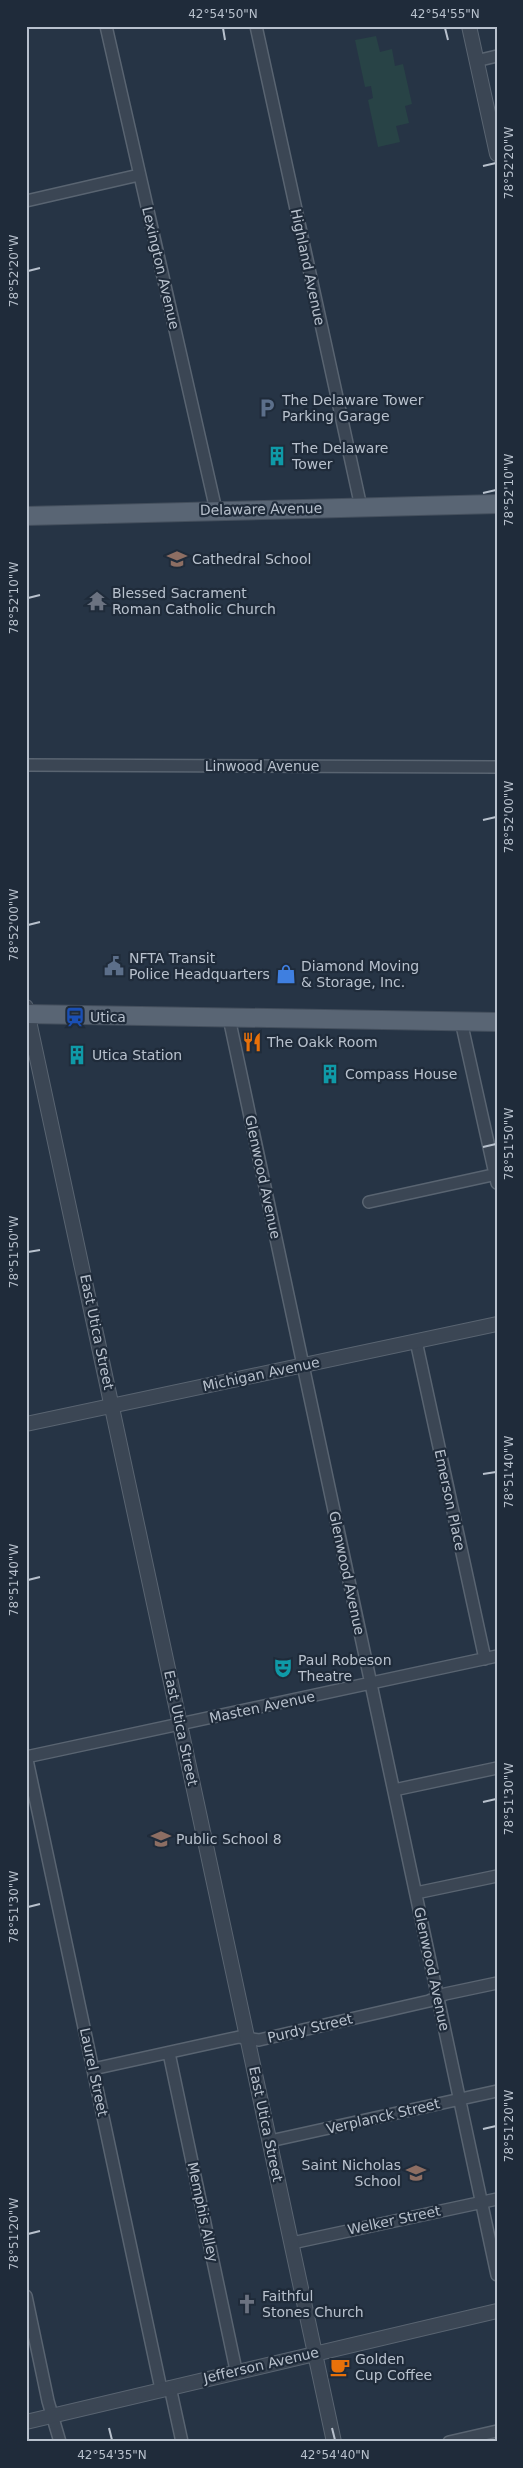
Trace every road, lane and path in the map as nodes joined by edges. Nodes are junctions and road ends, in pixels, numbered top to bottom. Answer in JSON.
{"nodes":[{"id":1,"x":106,"y":26,"type":"edge"},
{"id":2,"x":256,"y":26,"type":"edge"},
{"id":3,"x":469,"y":26,"type":"edge"},
{"id":4,"x":497,"y":56,"type":"edge"},
{"id":5,"x":476,"y":60,"type":"junction"},
{"id":6,"x":497,"y":154,"type":"edge"},
{"id":7,"x":139,"y":175,"type":"junction"},
{"id":8,"x":26,"y":201,"type":"edge"},
{"id":9,"x":497,"y":504,"type":"edge"},
{"id":10,"x":360,"y":507,"type":"junction"},
{"id":11,"x":216,"y":510,"type":"junction"},
{"id":12,"x":26,"y":516,"type":"edge"},
{"id":13,"x":26,"y":766,"type":"edge"},
{"id":14,"x":497,"y":767,"type":"edge"},
{"id":15,"x":27,"y":1012,"type":"edge"},
{"id":16,"x":229,"y":1018,"type":"junction"},
{"id":17,"x":461,"y":1021,"type":"junction"},
{"id":18,"x":497,"y":1022,"type":"edge"},
{"id":19,"x":496,"y":1178,"type":"edge"},
{"id":20,"x":369,"y":1202,"type":"dead end"},
{"id":21,"x":497,"y":1324,"type":"edge"},
{"id":22,"x":416,"y":1341,"type":"junction"},
{"id":23,"x":303,"y":1365,"type":"junction"},
{"id":24,"x":113,"y":1405,"type":"junction"},
{"id":25,"x":26,"y":1424,"type":"edge"},
{"id":26,"x":497,"y":1656,"type":"edge"},
{"id":27,"x":485,"y":1659,"type":"junction"},
{"id":28,"x":371,"y":1683,"type":"junction"},
{"id":29,"x":180,"y":1724,"type":"junction"},
{"id":30,"x":26,"y":1757,"type":"edge"},
{"id":31,"x":497,"y":1768,"type":"edge"},
{"id":32,"x":394,"y":1790,"type":"junction"},
{"id":33,"x":497,"y":1876,"type":"edge"},
{"id":34,"x":416,"y":1893,"type":"junction"},
{"id":35,"x":497,"y":1983,"type":"edge"},
{"id":36,"x":438,"y":1998,"type":"junction"},
{"id":37,"x":247,"y":2038,"type":"junction"},
{"id":38,"x":169,"y":2053,"type":"junction"},
{"id":39,"x":93,"y":2069,"type":"junction"},
{"id":40,"x":497,"y":2091,"type":"edge"},
{"id":41,"x":459,"y":2099,"type":"junction"},
{"id":42,"x":270,"y":2141,"type":"junction"},
{"id":43,"x":497,"y":2198,"type":"edge"},
{"id":44,"x":481,"y":2202,"type":"junction"},
{"id":45,"x":292,"y":2243,"type":"junction"},
{"id":46,"x":497,"y":2275,"type":"edge"},
{"id":47,"x":26,"y":2296,"type":"edge"},
{"id":48,"x":497,"y":2310,"type":"edge"},
{"id":49,"x":316,"y":2353,"type":"junction"},
{"id":50,"x":236,"y":2370,"type":"junction"},
{"id":51,"x":166,"y":2388,"type":"junction"},
{"id":52,"x":54,"y":2415,"type":"junction"},
{"id":53,"x":26,"y":2422,"type":"edge"},
{"id":54,"x":497,"y":2430,"type":"edge"},
{"id":55,"x":60,"y":2442,"type":"edge"},
{"id":56,"x":182,"y":2442,"type":"edge"},
{"id":57,"x":334,"y":2442,"type":"edge"},
{"id":58,"x":449,"y":2442,"type":"edge"}],
"edges":[{"from":1,"to":7,"type":"street","name":"Lexington Avenue"},
{"from":2,"to":10,"type":"street","name":"Highland Avenue"},
{"from":3,"to":5,"type":"street"},
{"from":4,"to":5,"type":"street"},
{"from":5,"to":6,"type":"street"},
{"from":7,"to":8,"type":"street"},
{"from":7,"to":11,"type":"street","name":"Lexington Avenue"},
{"from":9,"to":10,"type":"main road","name":"Delaware Avenue"},
{"from":10,"to":11,"type":"main road","name":"Delaware Avenue"},
{"from":11,"to":12,"type":"main road","name":"Delaware Avenue"},
{"from":13,"to":14,"type":"street","name":"Linwood Avenue"},
{"from":15,"to":16,"type":"main road"},
{"from":15,"to":24,"type":"street","name":"East Utica Street"},
{"from":16,"to":17,"type":"main road"},
{"from":16,"to":23,"type":"street","name":"Glenwood Avenue"},
{"from":17,"to":18,"type":"main road"},
{"from":17,"to":19,"type":"street"},
{"from":19,"to":20,"type":"street"},
{"from":21,"to":22,"type":"street","name":"Michigan Avenue"},
{"from":22,"to":23,"type":"street","name":"Michigan Avenue"},
{"from":22,"to":27,"type":"street","name":"Emerson Place"},
{"from":23,"to":24,"type":"street","name":"Michigan Avenue"},
{"from":23,"to":28,"type":"street","name":"Glenwood Avenue"},
{"from":24,"to":25,"type":"street","name":"Michigan Avenue"},
{"from":24,"to":29,"type":"street","name":"East Utica Street"},
{"from":26,"to":27,"type":"street","name":"Masten Avenue"},
{"from":27,"to":28,"type":"street","name":"Masten Avenue"},
{"from":28,"to":29,"type":"street","name":"Masten Avenue"},
{"from":28,"to":32,"type":"street","name":"Glenwood Avenue"},
{"from":29,"to":30,"type":"street","name":"Masten Avenue"},
{"from":29,"to":37,"type":"street","name":"East Utica Street"},
{"from":30,"to":39,"type":"street","name":"Laurel Street"},
{"from":31,"to":32,"type":"street"},
{"from":32,"to":34,"type":"street","name":"Glenwood Avenue"},
{"from":33,"to":34,"type":"street"},
{"from":34,"to":36,"type":"street","name":"Glenwood Avenue"},
{"from":35,"to":36,"type":"street","name":"Purdy Street"},
{"from":36,"to":37,"type":"street","name":"Purdy Street"},
{"from":36,"to":41,"type":"street","name":"Glenwood Avenue"},
{"from":37,"to":38,"type":"street","name":"Purdy Street"},
{"from":37,"to":42,"type":"street","name":"East Utica Street"},
{"from":38,"to":39,"type":"street","name":"Purdy Street"},
{"from":38,"to":50,"type":"street","name":"Memphis Alley"},
{"from":39,"to":51,"type":"street","name":"Laurel Street"},
{"from":40,"to":41,"type":"street","name":"Verplanck Street"},
{"from":41,"to":42,"type":"street","name":"Verplanck Street"},
{"from":41,"to":44,"type":"street","name":"Glenwood Avenue"},
{"from":42,"to":45,"type":"street","name":"East Utica Street"},
{"from":43,"to":44,"type":"street","name":"Welker Street"},
{"from":44,"to":45,"type":"street","name":"Welker Street"},
{"from":44,"to":46,"type":"street","name":"Glenwood Avenue"},
{"from":45,"to":49,"type":"street","name":"East Utica Street"},
{"from":47,"to":52,"type":"street"},
{"from":48,"to":49,"type":"street","name":"Jefferson Avenue"},
{"from":49,"to":50,"type":"street","name":"Jefferson Avenue"},
{"from":49,"to":57,"type":"street","name":"East Utica Street"},
{"from":50,"to":51,"type":"street","name":"Jefferson Avenue"},
{"from":51,"to":52,"type":"street","name":"Jefferson Avenue"},
{"from":51,"to":56,"type":"street","name":"Laurel Street"},
{"from":52,"to":53,"type":"street","name":"Jefferson Avenue"},
{"from":52,"to":55,"type":"street"},
{"from":54,"to":58,"type":"street"}]}
